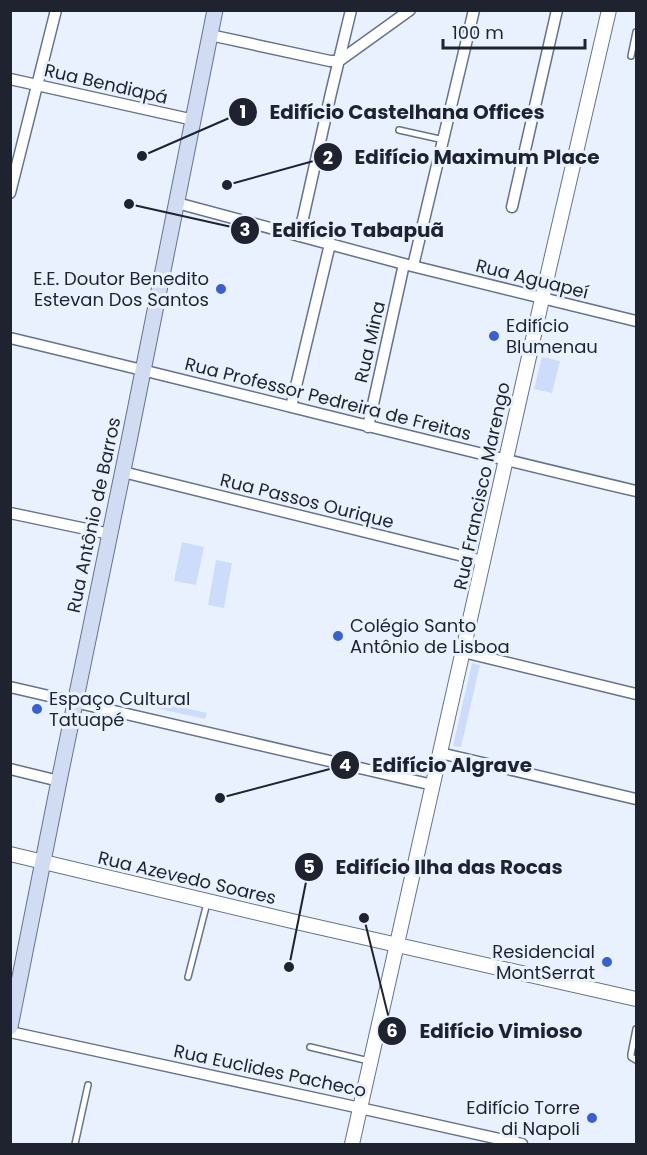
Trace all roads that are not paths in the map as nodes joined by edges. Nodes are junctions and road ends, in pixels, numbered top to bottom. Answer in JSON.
{"nodes":[{"id":1,"x":56,"y":10,"type":"edge"},
{"id":2,"x":215,"y":10,"type":"edge"},
{"id":3,"x":351,"y":10,"type":"edge"},
{"id":4,"x":410,"y":10,"type":"edge"},
{"id":5,"x":474,"y":10,"type":"edge"},
{"id":6,"x":557,"y":10,"type":"edge"},
{"id":7,"x":609,"y":10,"type":"edge"},
{"id":8,"x":636,"y":32,"type":"edge"},
{"id":9,"x":210,"y":35,"type":"junction"},
{"id":10,"x":631,"y":56,"type":"dead end"},
{"id":11,"x":339,"y":61,"type":"junction"},
{"id":12,"x":10,"y":79,"type":"edge"},
{"id":13,"x":38,"y":86,"type":"junction"},
{"id":14,"x":194,"y":120,"type":"junction"},
{"id":15,"x":399,"y":130,"type":"dead end"},
{"id":16,"x":444,"y":140,"type":"junction"},
{"id":17,"x":10,"y":193,"type":"edge"},
{"id":18,"x":177,"y":204,"type":"junction"},
{"id":19,"x":512,"y":207,"type":"dead end"},
{"id":20,"x":299,"y":236,"type":"junction"},
{"id":21,"x":330,"y":244,"type":"junction"},
{"id":22,"x":409,"y":265,"type":"junction"},
{"id":23,"x":542,"y":299,"type":"junction"},
{"id":24,"x":636,"y":321,"type":"edge"},
{"id":25,"x":10,"y":338,"type":"edge"},
{"id":26,"x":144,"y":370,"type":"junction"},
{"id":27,"x":291,"y":407,"type":"junction"},
{"id":28,"x":368,"y":427,"type":"junction"},
{"id":29,"x":505,"y":460,"type":"junction"},
{"id":30,"x":123,"y":472,"type":"junction"},
{"id":31,"x":636,"y":491,"type":"edge"},
{"id":32,"x":10,"y":513,"type":"edge"},
{"id":33,"x":110,"y":534,"type":"junction"},
{"id":34,"x":483,"y":561,"type":"junction"},
{"id":35,"x":463,"y":652,"type":"junction"},
{"id":36,"x":10,"y":687,"type":"edge"},
{"id":37,"x":636,"y":694,"type":"edge"},
{"id":38,"x":75,"y":701,"type":"junction"},
{"id":39,"x":440,"y":753,"type":"junction"},
{"id":40,"x":10,"y":769,"type":"edge"},
{"id":41,"x":59,"y":781,"type":"junction"},
{"id":42,"x":433,"y":785,"type":"junction"},
{"id":43,"x":636,"y":799,"type":"edge"},
{"id":44,"x":10,"y":854,"type":"edge"},
{"id":45,"x":43,"y":862,"type":"junction"},
{"id":46,"x":207,"y":901,"type":"junction"},
{"id":47,"x":397,"y":944,"type":"junction"},
{"id":48,"x":188,"y":977,"type":"dead end"},
{"id":49,"x":636,"y":999,"type":"edge"},
{"id":50,"x":636,"y":1029,"type":"edge"},
{"id":51,"x":10,"y":1030,"type":"edge"},
{"id":52,"x":310,"y":1047,"type":"dead end"},
{"id":53,"x":636,"y":1060,"type":"edge"},
{"id":54,"x":371,"y":1062,"type":"junction"},
{"id":55,"x":88,"y":1085,"type":"dead end"},
{"id":56,"x":360,"y":1108,"type":"junction"},
{"id":57,"x":75,"y":1144,"type":"edge"},
{"id":58,"x":352,"y":1144,"type":"edge"},
{"id":59,"x":522,"y":1144,"type":"edge"}],
"edges":[{"from":1,"to":13,"type":"street"},
{"from":2,"to":9,"type":"main road","name":"Rua Antônio de Barros"},
{"from":3,"to":11,"type":"street"},
{"from":4,"to":11,"type":"street"},
{"from":5,"to":16,"type":"street","name":"Rua Mina"},
{"from":6,"to":19,"type":"street"},
{"from":7,"to":23,"type":"street","name":"Rua Francisco Marengo"},
{"from":8,"to":10,"type":"lane"},
{"from":9,"to":11,"type":"street"},
{"from":9,"to":14,"type":"main road","name":"Rua Antônio de Barros"},
{"from":11,"to":20,"type":"street"},
{"from":12,"to":13,"type":"street","name":"Rua Bendiapá"},
{"from":13,"to":14,"type":"street","name":"Rua Bendiapá"},
{"from":13,"to":17,"type":"street"},
{"from":14,"to":18,"type":"main road","name":"Rua Antônio de Barros"},
{"from":15,"to":16,"type":"lane"},
{"from":16,"to":22,"type":"street","name":"Rua Mina"},
{"from":18,"to":20,"type":"street","name":"Rua Aguapeí"},
{"from":18,"to":26,"type":"main road","name":"Rua Antônio de Barros"},
{"from":20,"to":21,"type":"street","name":"Rua Aguapeí"},
{"from":21,"to":22,"type":"street","name":"Rua Aguapeí"},
{"from":21,"to":27,"type":"street"},
{"from":22,"to":23,"type":"street","name":"Rua Aguapeí"},
{"from":22,"to":28,"type":"street","name":"Rua Mina"},
{"from":23,"to":24,"type":"street","name":"Rua Aguapeí"},
{"from":23,"to":29,"type":"street","name":"Rua Francisco Marengo"},
{"from":25,"to":26,"type":"street","name":"Rua Professor Pedreira de Freitas"},
{"from":26,"to":27,"type":"street","name":"Rua Professor Pedreira de Freitas"},
{"from":26,"to":30,"type":"main road","name":"Rua Antônio de Barros"},
{"from":27,"to":28,"type":"street","name":"Rua Professor Pedreira de Freitas"},
{"from":28,"to":29,"type":"street","name":"Rua Professor Pedreira de Freitas"},
{"from":29,"to":31,"type":"street","name":"Rua Professor Pedreira de Freitas"},
{"from":29,"to":34,"type":"street","name":"Rua Francisco Marengo"},
{"from":30,"to":33,"type":"main road","name":"Rua Antônio de Barros"},
{"from":30,"to":34,"type":"street","name":"Rua Passos Ourique"},
{"from":32,"to":33,"type":"street"},
{"from":33,"to":38,"type":"main road","name":"Rua Antônio de Barros"},
{"from":34,"to":35,"type":"street","name":"Rua Francisco Marengo"},
{"from":35,"to":37,"type":"street"},
{"from":35,"to":39,"type":"street","name":"Rua Francisco Marengo"},
{"from":36,"to":38,"type":"street"},
{"from":38,"to":41,"type":"main road","name":"Rua Antônio de Barros"},
{"from":38,"to":42,"type":"street"},
{"from":39,"to":42,"type":"street","name":"Rua Francisco Marengo"},
{"from":39,"to":43,"type":"street"},
{"from":40,"to":41,"type":"street"},
{"from":41,"to":45,"type":"main road","name":"Rua Antônio de Barros"},
{"from":42,"to":47,"type":"street","name":"Rua Francisco Marengo"},
{"from":44,"to":45,"type":"street","name":"Rua Azevedo Soares"},
{"from":45,"to":46,"type":"street","name":"Rua Azevedo Soares"},
{"from":45,"to":51,"type":"main road","name":"Rua Antônio de Barros"},
{"from":46,"to":47,"type":"street","name":"Rua Azevedo Soares"},
{"from":46,"to":48,"type":"lane"},
{"from":47,"to":49,"type":"street","name":"Rua Azevedo Soares"},
{"from":47,"to":54,"type":"street","name":"Rua Francisco Marengo"},
{"from":50,"to":53,"type":"lane"},
{"from":51,"to":56,"type":"street","name":"Rua Euclides Pacheco"},
{"from":52,"to":54,"type":"lane"},
{"from":54,"to":56,"type":"street","name":"Rua Francisco Marengo"},
{"from":55,"to":57,"type":"lane"},
{"from":56,"to":58,"type":"street","name":"Rua Francisco Marengo"},
{"from":56,"to":59,"type":"street","name":"Rua Euclides Pacheco"}]}
